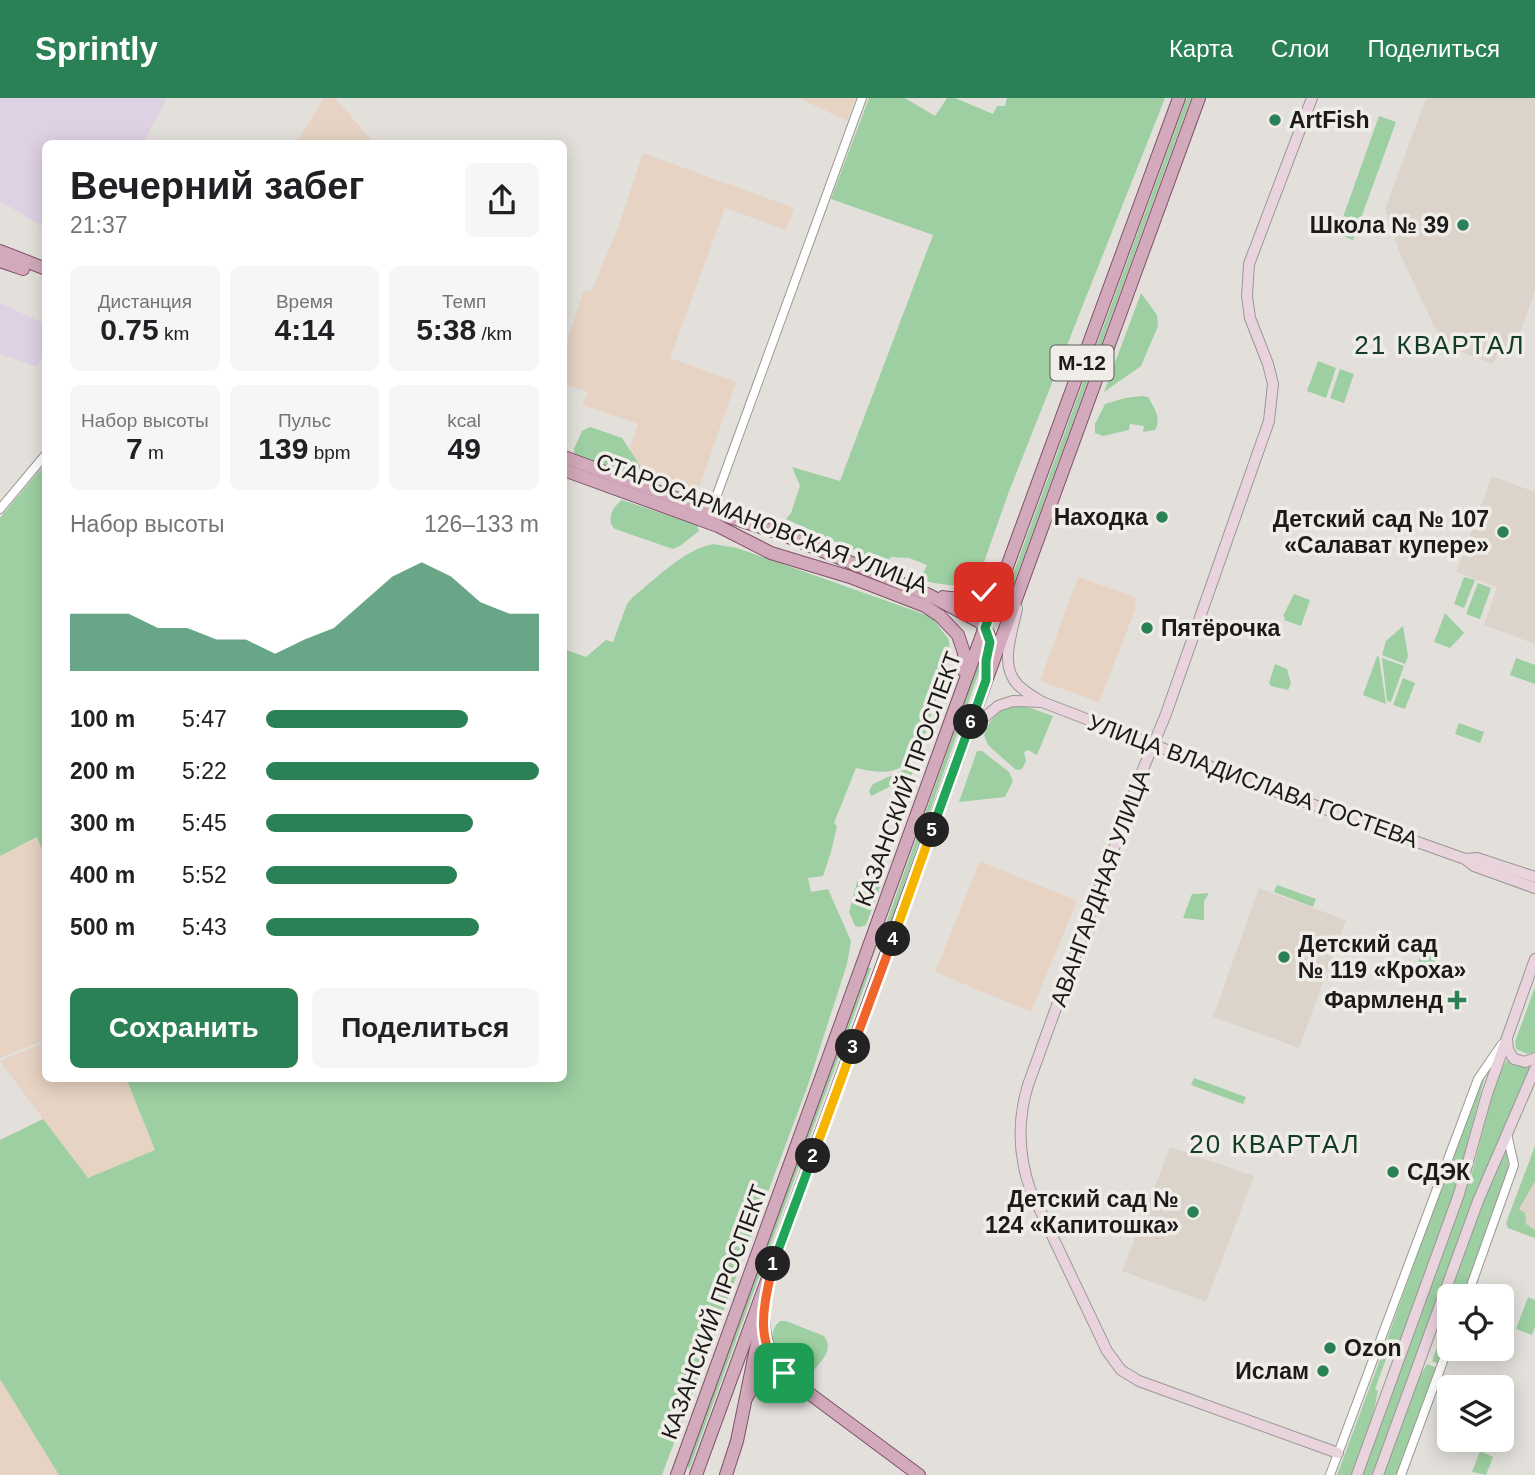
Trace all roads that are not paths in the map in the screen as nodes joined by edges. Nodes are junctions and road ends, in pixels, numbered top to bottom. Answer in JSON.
{"nodes":[{"id":1,"x":862,"y":98,"type":"edge"},
{"id":2,"x":1179,"y":98,"type":"edge"},
{"id":3,"x":1199,"y":98,"type":"edge"},
{"id":4,"x":1312,"y":98,"type":"edge"},
{"id":5,"x":0,"y":251,"type":"edge"},
{"id":6,"x":0,"y":261,"type":"edge"},
{"id":7,"x":42,"y":267,"type":"edge"},
{"id":8,"x":42,"y":276,"type":"edge"},
{"id":9,"x":567,"y":458,"type":"edge"},
{"id":10,"x":42,"y":459,"type":"edge"},
{"id":11,"x":567,"y":471,"type":"edge"},
{"id":12,"x":0,"y":509,"type":"edge"},
{"id":13,"x":711,"y":511,"type":"junction"},
{"id":14,"x":779,"y":533,"type":"junction"},
{"id":15,"x":771,"y":553,"type":"junction"},
{"id":16,"x":1003,"y":579,"type":"junction"},
{"id":17,"x":929,"y":594,"type":"junction"},
{"id":18,"x":1018,"y":595,"type":"junction"},
{"id":19,"x":985,"y":628,"type":"junction"},
{"id":20,"x":986,"y":680,"type":"junction"},
{"id":21,"x":960,"y":695,"type":"junction"},
{"id":22,"x":1042,"y":702,"type":"junction"},
{"id":23,"x":967,"y":732,"type":"junction"},
{"id":24,"x":1154,"y":743,"type":"junction"},
{"id":25,"x":1465,"y":859,"type":"junction"},
{"id":26,"x":1535,"y":877,"type":"edge"},
{"id":27,"x":1535,"y":888,"type":"edge"},
{"id":28,"x":1535,"y":959,"type":"edge"},
{"id":29,"x":1507,"y":1036,"type":"junction"},
{"id":30,"x":1535,"y":1058,"type":"edge"},
{"id":31,"x":1535,"y":1069,"type":"edge"},
{"id":32,"x":1507,"y":1133,"type":"junction"},
{"id":33,"x":774,"y":1259,"type":"junction"},
{"id":34,"x":1472,"y":1284,"type":"edge"},
{"id":35,"x":763,"y":1315,"type":"junction"},
{"id":36,"x":1443,"y":1361,"type":"edge"},
{"id":37,"x":794,"y":1382,"type":"junction"},
{"id":38,"x":743,"y":1408,"type":"junction"},
{"id":39,"x":688,"y":1446,"type":"junction"},
{"id":40,"x":1338,"y":1454,"type":"junction"},
{"id":41,"x":726,"y":1472,"type":"edge"},
{"id":42,"x":677,"y":1475,"type":"edge"},
{"id":43,"x":683,"y":1475,"type":"edge"},
{"id":44,"x":696,"y":1475,"type":"edge"},
{"id":45,"x":919,"y":1475,"type":"edge"},
{"id":46,"x":1330,"y":1475,"type":"edge"},
{"id":47,"x":1357,"y":1475,"type":"edge"},
{"id":48,"x":1378,"y":1475,"type":"edge"},
{"id":49,"x":1401,"y":1475,"type":"edge"}],
"edges":[{"from":1,"to":13,"type":"street"},
{"from":2,"to":16,"type":"main road","name":"КАЗАНСКИЙ ПРОСПЕКТ","number":"М-12"},
{"from":3,"to":18,"type":"main road","name":"КАЗАНСКИЙ ПРОСПЕКТ","number":"М-12"},
{"from":4,"to":24,"type":"main road","name":"АВАНГАРДНАЯ УЛИЦА"},
{"from":5,"to":7,"type":"main road"},
{"from":6,"to":8,"type":"main road"},
{"from":9,"to":13,"type":"main road","name":"СТАРОСАРМАНОВСКАЯ УЛИЦА"},
{"from":10,"to":12,"type":"street"},
{"from":11,"to":15,"type":"main road","name":"СТАРОСАРМАНОВСКАЯ УЛИЦА"},
{"from":13,"to":14,"type":"main road","name":"СТАРОСАРМАНОВСКАЯ УЛИЦА"},
{"from":14,"to":15,"type":"main road"},
{"from":14,"to":17,"type":"main road","name":"СТАРОСАРМАНОВСКАЯ УЛИЦА"},
{"from":15,"to":21,"type":"main road","name":"СТАРОСАРМАНОВСКАЯ УЛИЦА"},
{"from":16,"to":17,"type":"main road"},
{"from":16,"to":19,"type":"main road","name":"КАЗАНСКИЙ ПРОСПЕКТ","number":"М-12"},
{"from":17,"to":19,"type":"main road"},
{"from":18,"to":20,"type":"main road","name":"КАЗАНСКИЙ ПРОСПЕКТ","number":"М-12"},
{"from":18,"to":22,"type":"main road","name":"УЛИЦА ВЛАДИСЛАВА ГОСТЕВА"},
{"from":19,"to":20,"type":"main road"},
{"from":19,"to":21,"type":"main road","name":"КАЗАНСКИЙ ПРОСПЕКТ","number":"М-12"},
{"from":20,"to":23,"type":"main road","name":"КАЗАНСКИЙ ПРОСПЕКТ","number":"М-12"},
{"from":21,"to":39,"type":"main road","name":"КАЗАНСКИЙ ПРОСПЕКТ","number":"М-12"},
{"from":22,"to":23,"type":"main road","name":"УЛИЦА ВЛАДИСЛАВА ГОСТЕВА"},
{"from":22,"to":24,"type":"main road","name":"УЛИЦА ВЛАДИСЛАВА ГОСТЕВА"},
{"from":23,"to":33,"type":"main road","name":"КАЗАНСКИЙ ПРОСПЕКТ","number":"М-12"},
{"from":24,"to":25,"type":"main road","name":"УЛИЦА ВЛАДИСЛАВА ГОСТЕВА"},
{"from":24,"to":40,"type":"main road","name":"АВАНГАРДНАЯ УЛИЦА"},
{"from":25,"to":26,"type":"main road","name":"УЛИЦА ВЛАДИСЛАВА ГОСТЕВА"},
{"from":25,"to":27,"type":"main road","name":"УЛИЦА ВЛАДИСЛАВА ГОСТЕВА"},
{"from":28,"to":29,"type":"main road"},
{"from":29,"to":30,"type":"main road"},
{"from":29,"to":40,"type":"street"},
{"from":29,"to":47,"type":"main road"},
{"from":31,"to":32,"type":"main road"},
{"from":32,"to":34,"type":"street"},
{"from":32,"to":48,"type":"main road"},
{"from":33,"to":35,"type":"main road"},
{"from":33,"to":44,"type":"main road","name":"КАЗАНСКИЙ ПРОСПЕКТ","number":"М-12"},
{"from":35,"to":37,"type":"main road"},
{"from":35,"to":38,"type":"main road"},
{"from":36,"to":49,"type":"street"},
{"from":37,"to":38,"type":"main road"},
{"from":37,"to":45,"type":"main road"},
{"from":38,"to":41,"type":"main road"},
{"from":39,"to":42,"type":"main road","name":"КАЗАНСКИЙ ПРОСПЕКТ","number":"М-12"},
{"from":39,"to":43,"type":"main road"},
{"from":40,"to":46,"type":"street"}]}
